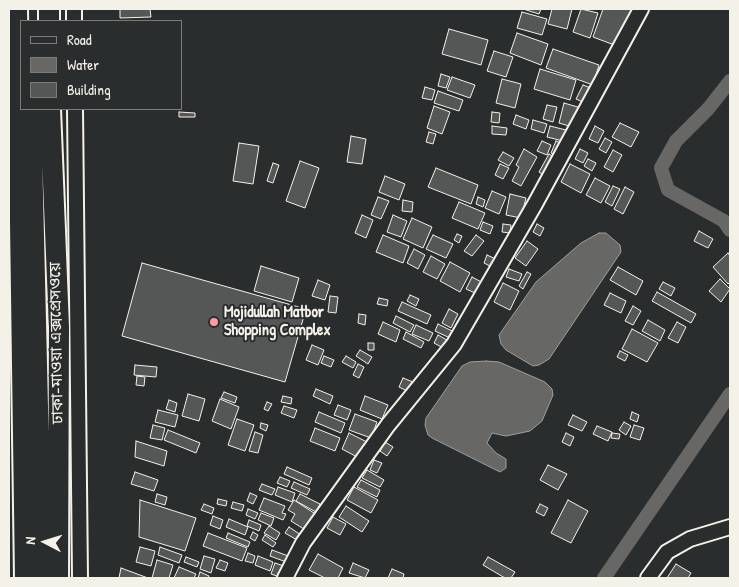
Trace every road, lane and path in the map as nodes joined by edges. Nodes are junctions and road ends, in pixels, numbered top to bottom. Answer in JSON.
{"nodes":[{"id":1,"x":16,"y":9,"type":"edge"},
{"id":2,"x":641,"y":9,"type":"edge"},
{"id":3,"x":31,"y":110,"type":"edge"},
{"id":4,"x":50,"y":110,"type":"edge"},
{"id":5,"x":75,"y":110,"type":"edge"},
{"id":6,"x":730,"y":527,"type":"edge"},
{"id":7,"x":25,"y":578,"type":"edge"},
{"id":8,"x":42,"y":578,"type":"edge"},
{"id":9,"x":58,"y":578,"type":"edge"},
{"id":10,"x":80,"y":578,"type":"edge"},
{"id":11,"x":285,"y":578,"type":"edge"},
{"id":12,"x":648,"y":578,"type":"edge"}],
"edges":[{"from":1,"to":7,"type":"highway"},
{"from":2,"to":11,"type":"street"},
{"from":3,"to":8,"type":"highway","name":"ঢাকা-মাওয়া এক্সপ্রেসওয়ে"},
{"from":4,"to":9,"type":"highway","name":"ঢাকা-মাওয়া এক্সপ্রেসওয়ে"},
{"from":5,"to":10,"type":"street"},
{"from":6,"to":12,"type":"street"}]}
